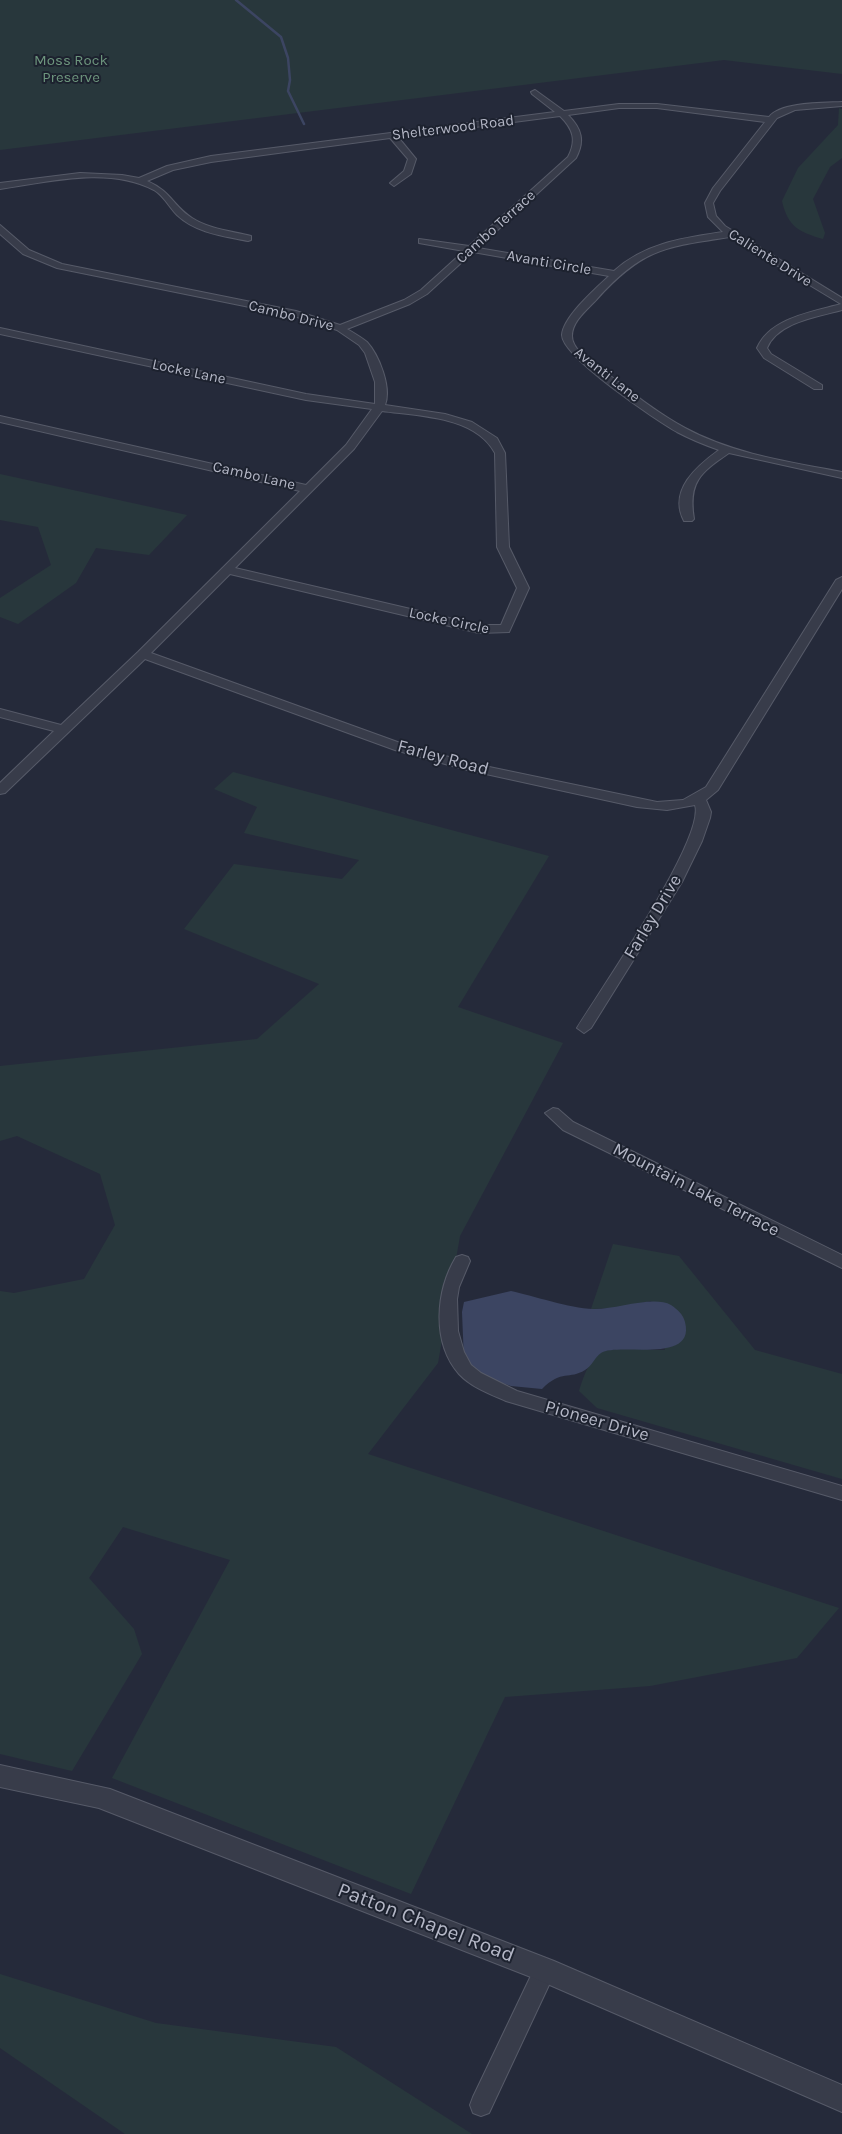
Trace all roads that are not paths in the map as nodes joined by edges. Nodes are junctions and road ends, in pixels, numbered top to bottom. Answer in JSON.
{"nodes":[{"id":1,"x":536,"y":92,"type":"dead end"},
{"id":2,"x":842,"y":104,"type":"edge"},
{"id":3,"x":561,"y":114,"type":"junction"},
{"id":4,"x":769,"y":120,"type":"junction"},
{"id":5,"x":392,"y":136,"type":"junction"},
{"id":6,"x":140,"y":182,"type":"junction"},
{"id":7,"x":394,"y":183,"type":"dead end"},
{"id":8,"x":0,"y":186,"type":"edge"},
{"id":9,"x":0,"y":228,"type":"edge"},
{"id":10,"x":729,"y":234,"type":"junction"},
{"id":11,"x":248,"y":238,"type":"dead end"},
{"id":12,"x":422,"y":241,"type":"dead end"},
{"id":13,"x":472,"y":249,"type":"junction"},
{"id":14,"x":616,"y":274,"type":"junction"},
{"id":15,"x":842,"y":302,"type":"edge"},
{"id":16,"x":842,"y":307,"type":"edge"},
{"id":17,"x":340,"y":328,"type":"junction"},
{"id":18,"x":0,"y":331,"type":"edge"},
{"id":19,"x":818,"y":387,"type":"dead end"},
{"id":20,"x":379,"y":408,"type":"junction"},
{"id":21,"x":0,"y":419,"type":"edge"},
{"id":22,"x":726,"y":450,"type":"junction"},
{"id":23,"x":842,"y":475,"type":"edge"},
{"id":24,"x":308,"y":488,"type":"junction"},
{"id":25,"x":688,"y":519,"type":"dead end"},
{"id":26,"x":228,"y":570,"type":"junction"},
{"id":27,"x":842,"y":580,"type":"edge"},
{"id":28,"x":827,"y":601,"type":"junction"},
{"id":29,"x":842,"y":604,"type":"edge"},
{"id":30,"x":142,"y":655,"type":"junction"},
{"id":31,"x":0,"y":713,"type":"edge"},
{"id":32,"x":64,"y":730,"type":"junction"},
{"id":33,"x":0,"y":790,"type":"edge"},
{"id":34,"x":700,"y":800,"type":"junction"},
{"id":35,"x":584,"y":1028,"type":"dead end"},
{"id":36,"x":553,"y":1113,"type":"dead end"},
{"id":37,"x":462,"y":1262,"type":"dead end"},
{"id":38,"x":842,"y":1262,"type":"edge"},
{"id":39,"x":842,"y":1493,"type":"edge"},
{"id":40,"x":0,"y":1776,"type":"edge"},
{"id":41,"x":545,"y":1970,"type":"junction"},
{"id":42,"x":842,"y":2099,"type":"edge"},
{"id":43,"x":481,"y":2105,"type":"dead end"}],
"edges":[{"from":1,"to":3,"type":"street","name":"Cambo Terrace"},
{"from":2,"to":4,"type":"street","name":"Caliente Drive"},
{"from":3,"to":4,"type":"street","name":"Shelterwood Road"},
{"from":3,"to":5,"type":"street","name":"Shelterwood Road"},
{"from":3,"to":13,"type":"street","name":"Cambo Terrace"},
{"from":4,"to":10,"type":"street","name":"Caliente Drive"},
{"from":5,"to":6,"type":"street","name":"Shelterwood Road"},
{"from":5,"to":7,"type":"street"},
{"from":6,"to":8,"type":"street"},
{"from":6,"to":11,"type":"street"},
{"from":9,"to":17,"type":"street","name":"Cambo Drive"},
{"from":10,"to":14,"type":"street","name":"Avanti Lane"},
{"from":10,"to":15,"type":"street","name":"Caliente Drive"},
{"from":12,"to":13,"type":"street","name":"Avanti Circle"},
{"from":13,"to":14,"type":"street","name":"Avanti Circle"},
{"from":13,"to":17,"type":"street","name":"Cambo Terrace"},
{"from":14,"to":22,"type":"street","name":"Avanti Lane"},
{"from":16,"to":19,"type":"street"},
{"from":17,"to":20,"type":"street","name":"Cambo Drive"},
{"from":18,"to":20,"type":"street","name":"Locke Lane"},
{"from":20,"to":24,"type":"street"},
{"from":20,"to":26,"type":"street","name":"Locke Circle"},
{"from":21,"to":24,"type":"street","name":"Cambo Lane"},
{"from":22,"to":23,"type":"street","name":"Avanti Lane"},
{"from":22,"to":25,"type":"street"},
{"from":24,"to":26,"type":"street","name":"Cambo Lane"},
{"from":26,"to":30,"type":"street","name":"Cambo Lane"},
{"from":27,"to":28,"type":"street"},
{"from":28,"to":29,"type":"street"},
{"from":28,"to":34,"type":"street"},
{"from":30,"to":32,"type":"street"},
{"from":30,"to":34,"type":"street","name":"Farley Road"},
{"from":31,"to":32,"type":"street"},
{"from":32,"to":33,"type":"street"},
{"from":34,"to":35,"type":"street","name":"Farley Drive"},
{"from":36,"to":38,"type":"street","name":"Mountain Lake Terrace"},
{"from":37,"to":39,"type":"street","name":"Pioneer Drive"},
{"from":40,"to":41,"type":"street","name":"Patton Chapel Road"},
{"from":41,"to":42,"type":"street","name":"Patton Chapel Road"},
{"from":41,"to":43,"type":"street"}]}
